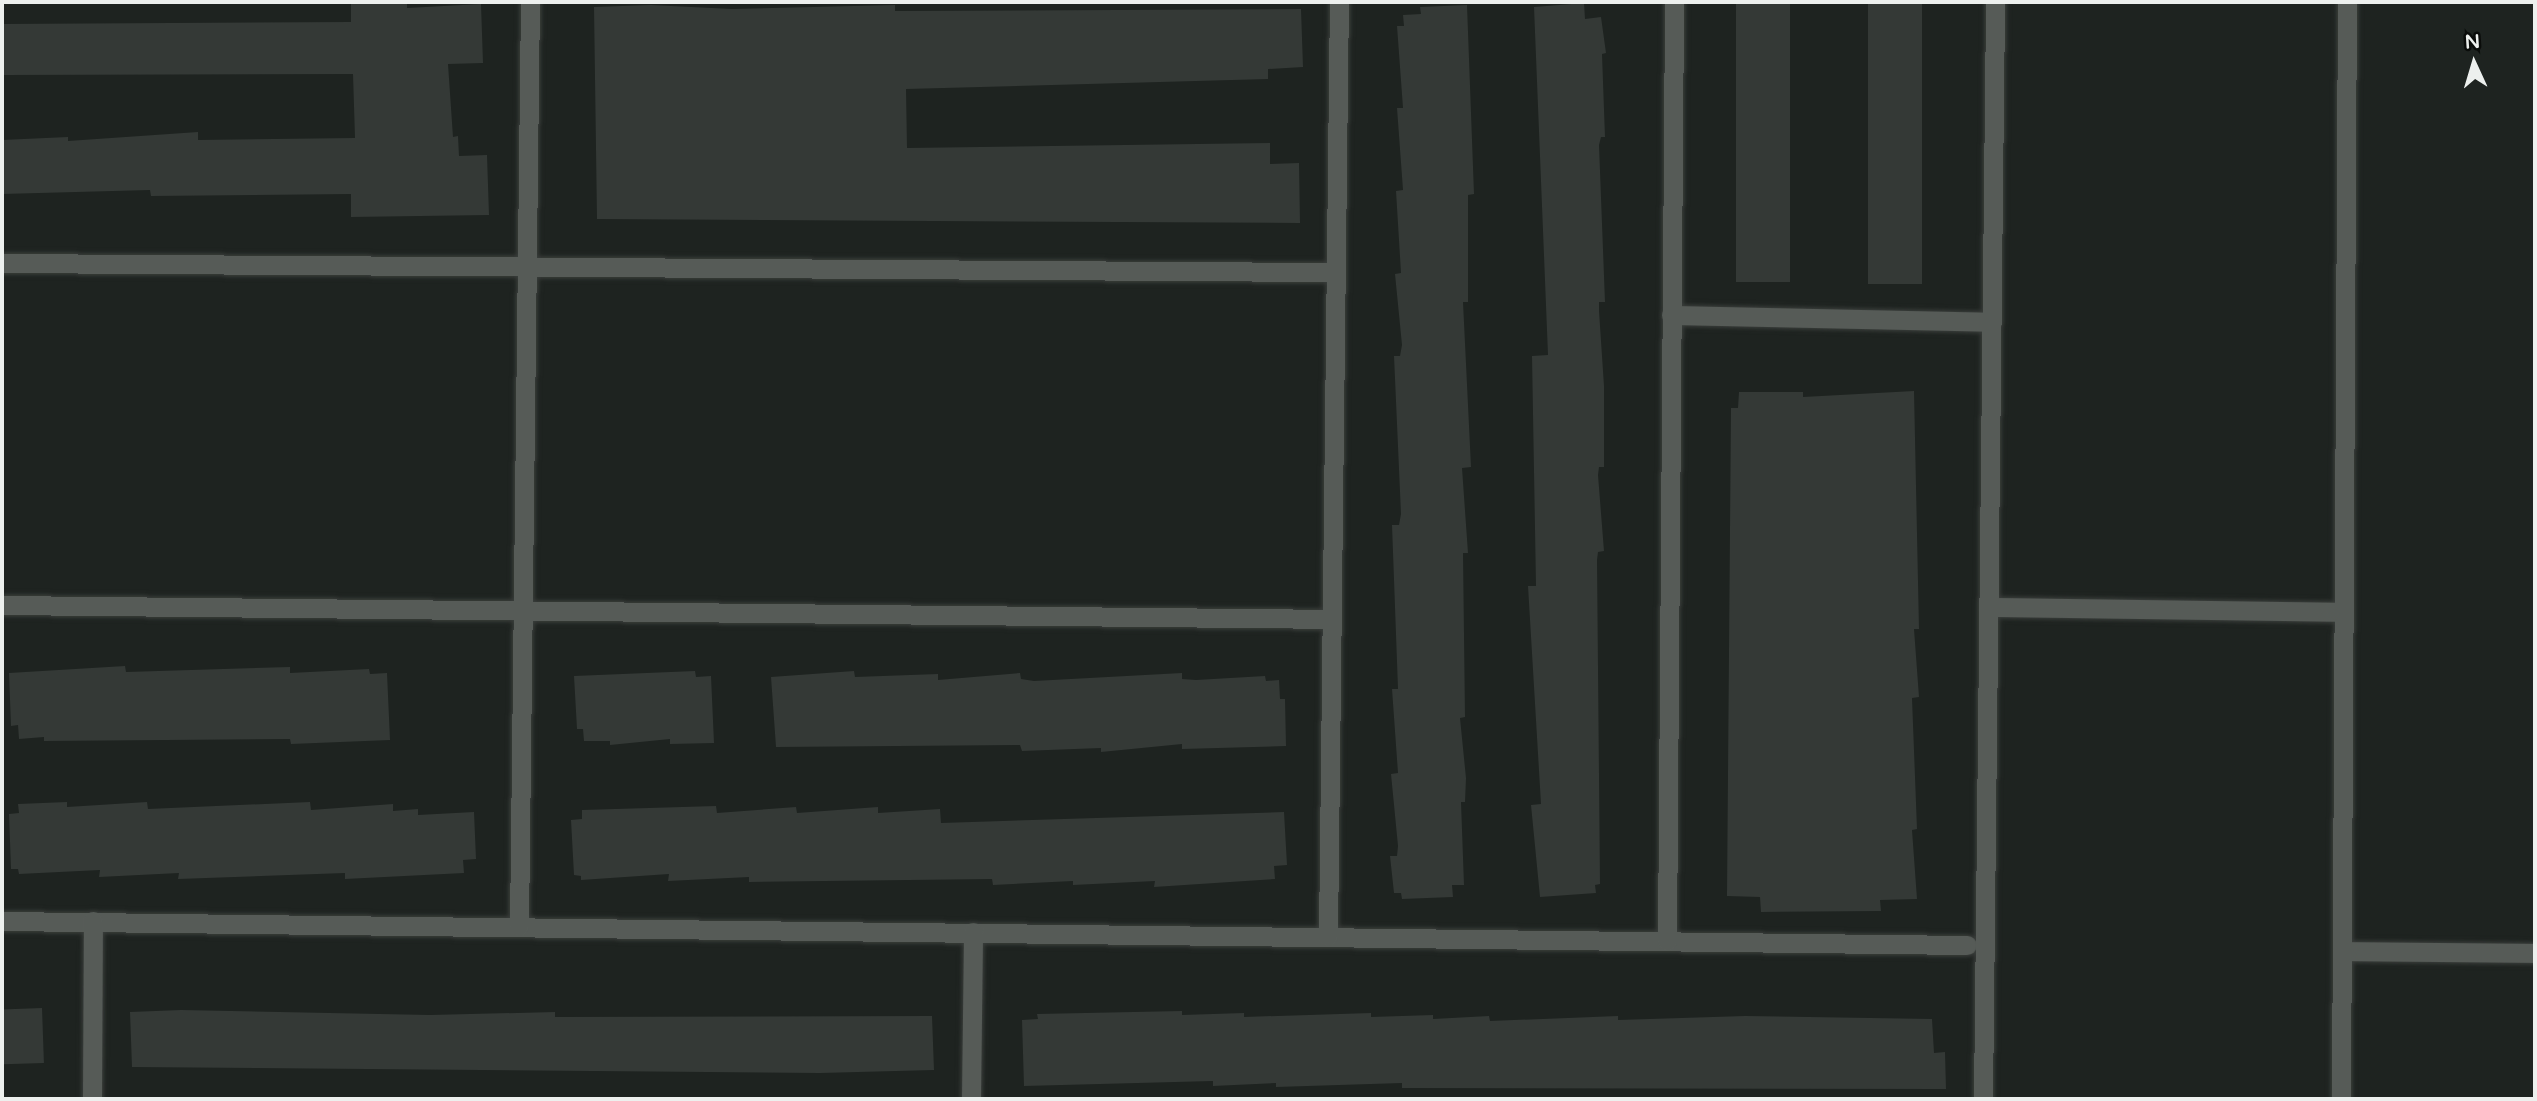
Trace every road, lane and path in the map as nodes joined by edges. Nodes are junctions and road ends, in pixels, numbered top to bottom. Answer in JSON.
{"nodes":[{"id":1,"x":530,"y":2,"type":"edge"},
{"id":2,"x":1339,"y":2,"type":"edge"},
{"id":3,"x":1674,"y":2,"type":"edge"},
{"id":4,"x":1995,"y":2,"type":"edge"},
{"id":5,"x":2347,"y":2,"type":"edge"},
{"id":6,"x":2,"y":263,"type":"edge"},
{"id":7,"x":526,"y":267,"type":"junction"},
{"id":8,"x":1336,"y":272,"type":"junction"},
{"id":9,"x":1671,"y":315,"type":"junction"},
{"id":10,"x":1992,"y":322,"type":"junction"},
{"id":11,"x":2,"y":605,"type":"edge"},
{"id":12,"x":1988,"y":607,"type":"junction"},
{"id":13,"x":520,"y":610,"type":"junction"},
{"id":14,"x":2344,"y":612,"type":"junction"},
{"id":15,"x":1332,"y":619,"type":"junction"},
{"id":16,"x":2,"y":921,"type":"edge"},
{"id":17,"x":93,"y":922,"type":"junction"},
{"id":18,"x":519,"y":926,"type":"junction"},
{"id":19,"x":974,"y":932,"type":"junction"},
{"id":20,"x":1328,"y":936,"type":"junction"},
{"id":21,"x":1667,"y":941,"type":"junction"},
{"id":22,"x":1967,"y":945,"type":"dead end"},
{"id":23,"x":2342,"y":951,"type":"junction"},
{"id":24,"x":2535,"y":953,"type":"edge"},
{"id":25,"x":92,"y":1099,"type":"edge"},
{"id":26,"x":971,"y":1099,"type":"edge"},
{"id":27,"x":1983,"y":1099,"type":"edge"},
{"id":28,"x":2341,"y":1099,"type":"edge"}],
"edges":[{"from":1,"to":7,"type":"street"},
{"from":2,"to":8,"type":"street"},
{"from":3,"to":9,"type":"street"},
{"from":4,"to":10,"type":"street"},
{"from":5,"to":14,"type":"street"},
{"from":6,"to":7,"type":"street"},
{"from":7,"to":8,"type":"street"},
{"from":7,"to":13,"type":"street"},
{"from":8,"to":15,"type":"street"},
{"from":9,"to":10,"type":"street"},
{"from":9,"to":21,"type":"street"},
{"from":10,"to":12,"type":"street"},
{"from":11,"to":13,"type":"street"},
{"from":12,"to":14,"type":"street"},
{"from":12,"to":27,"type":"street"},
{"from":13,"to":15,"type":"street"},
{"from":13,"to":18,"type":"street"},
{"from":14,"to":23,"type":"street"},
{"from":15,"to":20,"type":"street"},
{"from":16,"to":17,"type":"street"},
{"from":17,"to":18,"type":"street"},
{"from":17,"to":25,"type":"street"},
{"from":18,"to":19,"type":"street"},
{"from":19,"to":20,"type":"street"},
{"from":19,"to":26,"type":"street"},
{"from":20,"to":21,"type":"street"},
{"from":21,"to":22,"type":"street"},
{"from":23,"to":24,"type":"street"},
{"from":23,"to":28,"type":"street"}]}
